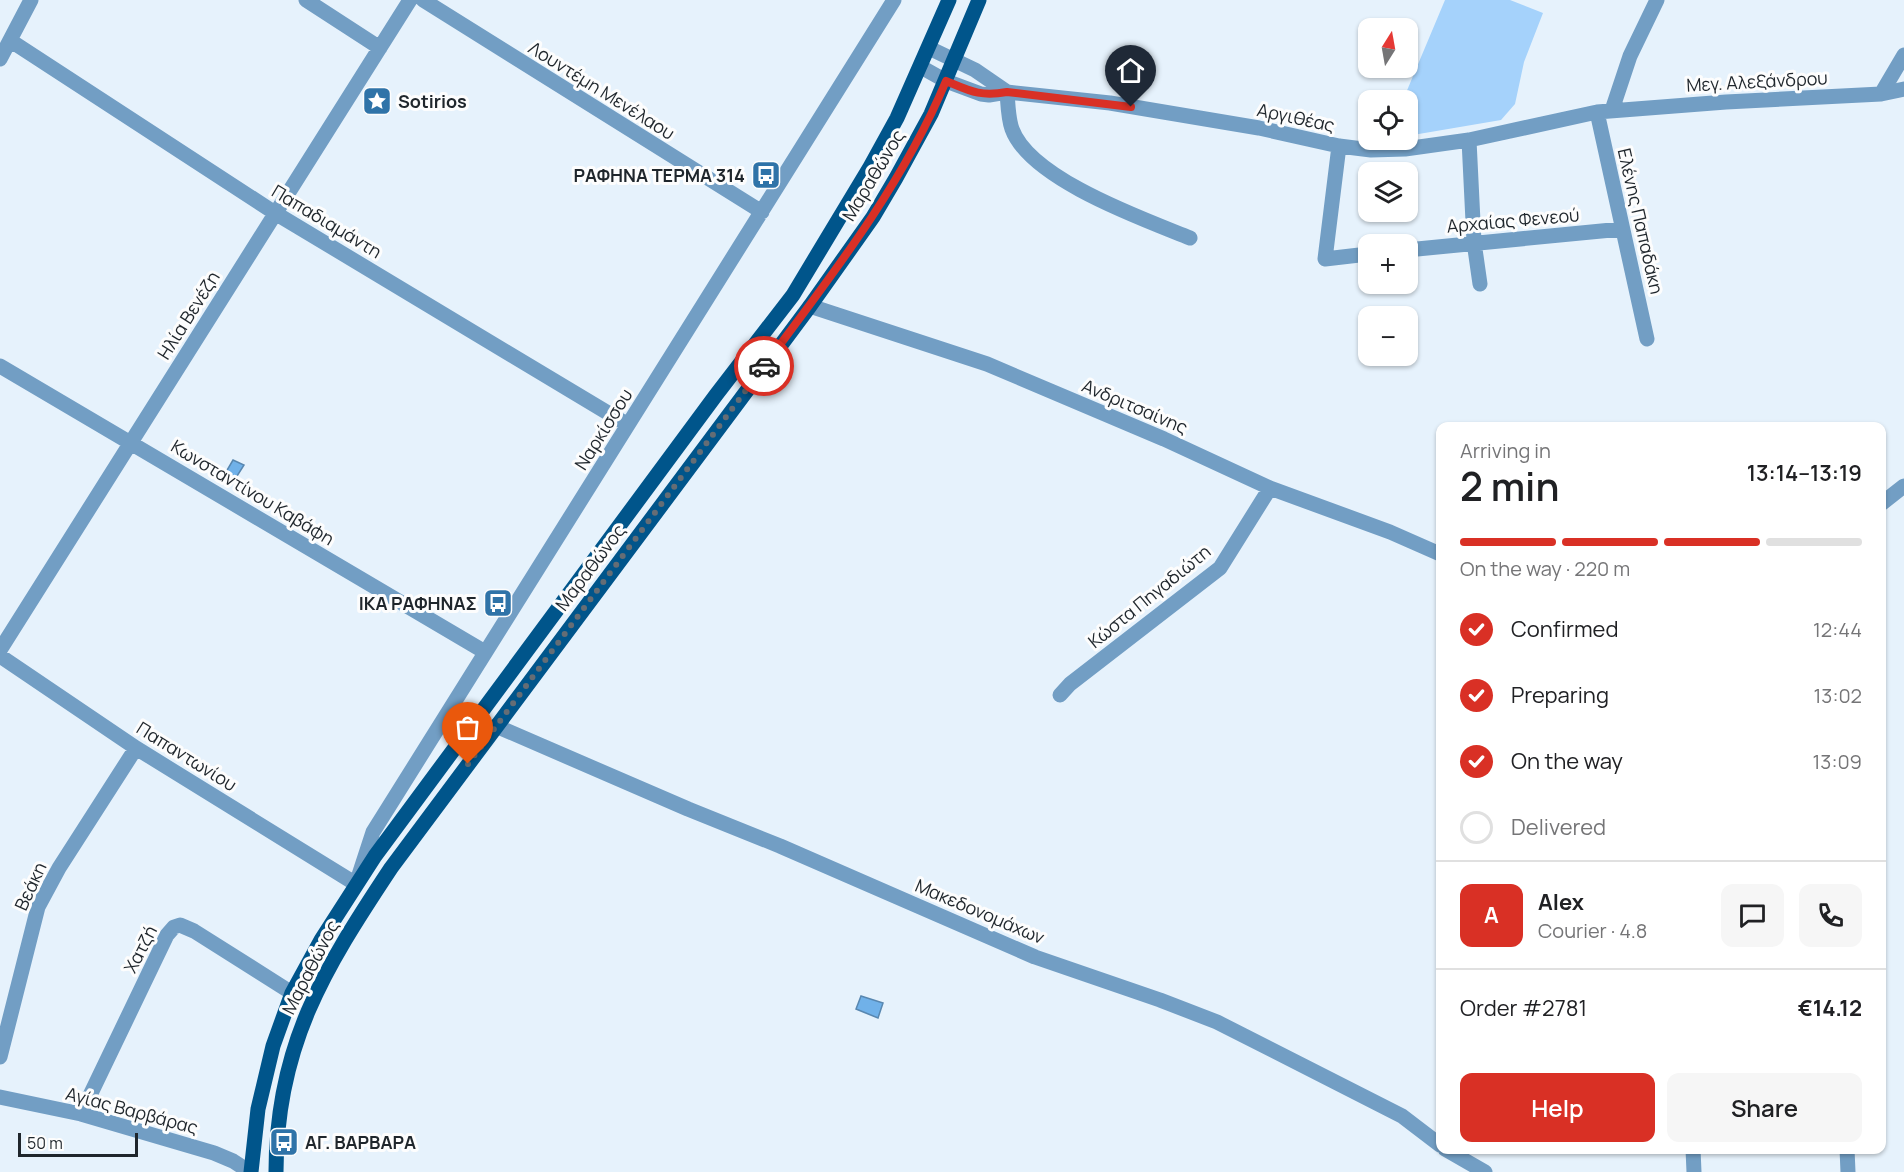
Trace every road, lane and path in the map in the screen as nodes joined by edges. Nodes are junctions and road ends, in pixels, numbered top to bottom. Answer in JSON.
{"nodes":[{"id":1,"x":31,"y":0,"type":"edge"},
{"id":2,"x":306,"y":0,"type":"edge"},
{"id":3,"x":410,"y":0,"type":"edge"},
{"id":4,"x":423,"y":0,"type":"edge"},
{"id":5,"x":894,"y":0,"type":"edge"},
{"id":6,"x":949,"y":0,"type":"edge"},
{"id":7,"x":979,"y":0,"type":"edge"},
{"id":8,"x":1658,"y":0,"type":"edge"},
{"id":9,"x":11,"y":41,"type":"junction"},
{"id":10,"x":380,"y":48,"type":"junction"},
{"id":11,"x":928,"y":48,"type":"junction"},
{"id":12,"x":1904,"y":55,"type":"edge"},
{"id":13,"x":0,"y":59,"type":"edge"},
{"id":14,"x":954,"y":60,"type":"junction"},
{"id":15,"x":921,"y":67,"type":"junction"},
{"id":16,"x":946,"y":81,"type":"junction"},
{"id":17,"x":1904,"y":89,"type":"edge"},
{"id":18,"x":1007,"y":92,"type":"junction"},
{"id":19,"x":1881,"y":94,"type":"junction"},
{"id":20,"x":1604,"y":111,"type":"junction"},
{"id":21,"x":1469,"y":140,"type":"junction"},
{"id":22,"x":1339,"y":146,"type":"junction"},
{"id":23,"x":762,"y":212,"type":"junction"},
{"id":24,"x":274,"y":213,"type":"junction"},
{"id":25,"x":1623,"y":230,"type":"junction"},
{"id":26,"x":1190,"y":238,"type":"dead end"},
{"id":27,"x":1474,"y":242,"type":"junction"},
{"id":28,"x":1418,"y":249,"type":"edge"},
{"id":29,"x":1358,"y":255,"type":"edge"},
{"id":30,"x":1480,"y":284,"type":"dead end"},
{"id":31,"x":810,"y":306,"type":"junction"},
{"id":32,"x":1647,"y":339,"type":"dead end"},
{"id":33,"x":0,"y":366,"type":"edge"},
{"id":34,"x":628,"y":425,"type":"junction"},
{"id":35,"x":131,"y":443,"type":"junction"},
{"id":36,"x":1904,"y":486,"type":"edge"},
{"id":37,"x":1270,"y":488,"type":"junction"},
{"id":38,"x":1886,"y":500,"type":"edge"},
{"id":39,"x":1436,"y":552,"type":"edge"},
{"id":40,"x":0,"y":650,"type":"edge"},
{"id":41,"x":485,"y":652,"type":"junction"},
{"id":42,"x":0,"y":656,"type":"edge"},
{"id":43,"x":1060,"y":695,"type":"dead end"},
{"id":44,"x":496,"y":726,"type":"junction"},
{"id":45,"x":136,"y":748,"type":"junction"},
{"id":46,"x":356,"y":884,"type":"junction"},
{"id":47,"x":292,"y":993,"type":"junction"},
{"id":48,"x":0,"y":1057,"type":"edge"},
{"id":49,"x":0,"y":1096,"type":"edge"},
{"id":50,"x":81,"y":1114,"type":"junction"},
{"id":51,"x":1436,"y":1142,"type":"edge"},
{"id":52,"x":1454,"y":1154,"type":"edge"},
{"id":53,"x":1693,"y":1154,"type":"edge"},
{"id":54,"x":1847,"y":1154,"type":"edge"},
{"id":55,"x":250,"y":1172,"type":"edge"},
{"id":56,"x":276,"y":1172,"type":"edge"},
{"id":57,"x":1485,"y":1172,"type":"edge"},
{"id":58,"x":1694,"y":1172,"type":"edge"},
{"id":59,"x":1848,"y":1172,"type":"edge"}],
"edges":[{"from":1,"to":9,"type":"street"},
{"from":2,"to":10,"type":"street"},
{"from":3,"to":10,"type":"street","name":"Ηλία Βενέζη"},
{"from":4,"to":23,"type":"street","name":"Λουντέμη Μενέλαου"},
{"from":5,"to":23,"type":"street","name":"Ναρκίσσου"},
{"from":6,"to":11,"type":"main road","name":"Μαραθώνος"},
{"from":7,"to":14,"type":"main road","name":"Μαραθώνος"},
{"from":8,"to":20,"type":"street"},
{"from":9,"to":13,"type":"street"},
{"from":9,"to":24,"type":"street","name":"Παπαδιαμάντη"},
{"from":10,"to":24,"type":"street","name":"Ηλία Βενέζη"},
{"from":11,"to":14,"type":"street"},
{"from":11,"to":15,"type":"main road","name":"Μαραθώνος"},
{"from":12,"to":19,"type":"street"},
{"from":14,"to":16,"type":"main road","name":"Μαραθώνος"},
{"from":14,"to":18,"type":"street"},
{"from":15,"to":16,"type":"street","name":"Αργιθέας"},
{"from":15,"to":46,"type":"main road","name":"Μαραθώνος"},
{"from":16,"to":18,"type":"street","name":"Αργιθέας"},
{"from":16,"to":31,"type":"main road","name":"Μαραθώνος"},
{"from":17,"to":19,"type":"street","name":"Μεγ. Αλεξάνδρου"},
{"from":18,"to":22,"type":"street","name":"Αργιθέας"},
{"from":18,"to":26,"type":"street"},
{"from":19,"to":20,"type":"street","name":"Μεγ. Αλεξάνδρου"},
{"from":20,"to":21,"type":"street","name":"Αργιθέας"},
{"from":20,"to":25,"type":"street","name":"Ελένης Παπαδάκη"},
{"from":21,"to":22,"type":"street","name":"Αργιθέας"},
{"from":21,"to":27,"type":"street"},
{"from":22,"to":29,"type":"street"},
{"from":23,"to":34,"type":"street","name":"Ναρκίσσου"},
{"from":24,"to":34,"type":"street","name":"Παπαδιαμάντη"},
{"from":24,"to":35,"type":"street","name":"Ηλία Βενέζη"},
{"from":25,"to":27,"type":"street","name":"Αρχαίας Φενεού"},
{"from":25,"to":32,"type":"street","name":"Ελένης Παπαδάκη"},
{"from":27,"to":28,"type":"street","name":"Αρχαίας Φενεού"},
{"from":27,"to":30,"type":"street"},
{"from":31,"to":37,"type":"street","name":"Ανδριτσαίνης"},
{"from":31,"to":44,"type":"main road","name":"Μαραθώνος"},
{"from":33,"to":35,"type":"street","name":"Κωνσταντίνου Καβάφη"},
{"from":34,"to":41,"type":"street","name":"Ναρκίσσου"},
{"from":35,"to":40,"type":"street","name":"Ηλία Βενέζη"},
{"from":35,"to":41,"type":"street","name":"Κωνσταντίνου Καβάφη"},
{"from":36,"to":38,"type":"street"},
{"from":37,"to":39,"type":"street","name":"Ανδριτσαίνης"},
{"from":37,"to":43,"type":"street","name":"Κώστα Πηγαδιώτη"},
{"from":41,"to":46,"type":"street","name":"Ναρκίσσου"},
{"from":42,"to":45,"type":"street","name":"Παπαντωνίου"},
{"from":44,"to":51,"type":"street","name":"Μακεδονομάχων"},
{"from":44,"to":56,"type":"main road","name":"Μαραθώνος"},
{"from":45,"to":46,"type":"street","name":"Παπαντωνίου"},
{"from":45,"to":48,"type":"street","name":"Βεάκη"},
{"from":46,"to":47,"type":"main road","name":"Μαραθώνος"},
{"from":47,"to":50,"type":"street","name":"Χατζή"},
{"from":47,"to":55,"type":"main road","name":"Μαραθώνος"},
{"from":49,"to":50,"type":"street","name":"Αγίας Βαρβάρας"},
{"from":50,"to":55,"type":"street","name":"Αγίας Βαρβάρας"},
{"from":52,"to":57,"type":"street"},
{"from":53,"to":58,"type":"street"},
{"from":54,"to":59,"type":"street"}]}
